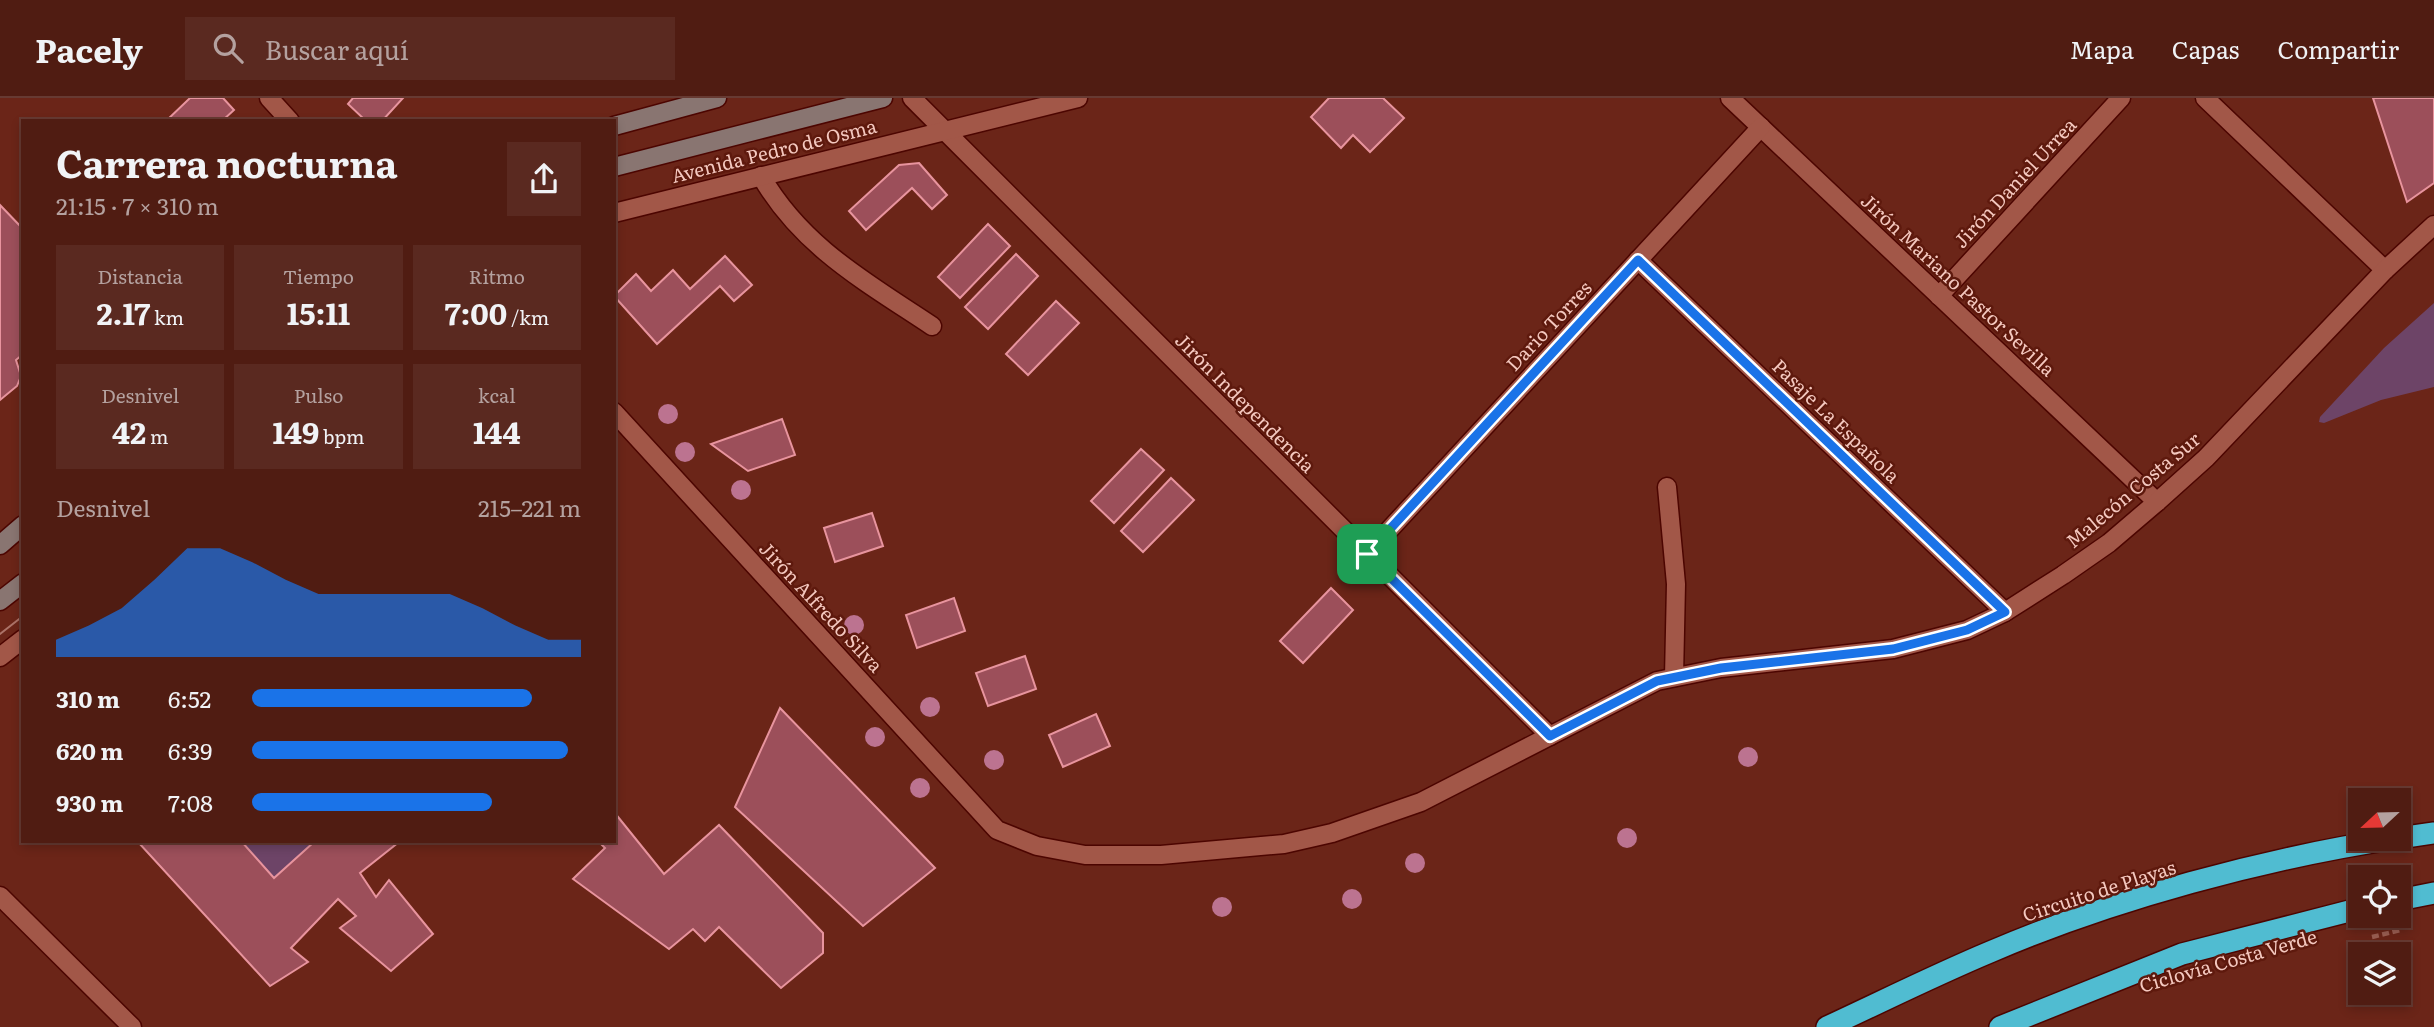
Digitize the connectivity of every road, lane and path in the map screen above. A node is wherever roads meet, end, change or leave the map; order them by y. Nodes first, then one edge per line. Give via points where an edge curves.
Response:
1 (269, 98) edge
2 (717, 98) edge
3 (883, 98) edge
4 (912, 98) edge
5 (1078, 98) edge
6 (1730, 98) edge
7 (2121, 98) edge
8 (2205, 98) edge
9 (288, 119) edge
10 (616, 125) edge
11 (1761, 127) junction
12 (944, 131) junction
13 (616, 166) edge
14 (761, 176) junction
15 (616, 212) edge
16 (2434, 225) edge
17 (1638, 260) junction
18 (2385, 270) junction
19 (1939, 296) junction
20 (932, 326) dead end
21 (616, 414) edge
22 (1667, 487) dead end
23 (2157, 502) junction
24 (21, 527) edge
25 (0, 545) edge
26 (1367, 554) junction
27 (21, 585) edge
28 (0, 601) edge
29 (2005, 612) junction
30 (21, 641) edge
31 (0, 657) edge
32 (1674, 677) junction
33 (1550, 736) junction
34 (997, 830) joint
35 (2434, 833) edge
36 (2412, 836) edge
37 (2348, 846) edge
38 (2434, 893) edge
39 (0, 896) edge
40 (2411, 898) edge
41 (2348, 911) edge
42 (2408, 929) dead end
43 (2368, 938) dead end
44 (132, 1027) edge
45 (1826, 1027) edge
46 (2000, 1027) edge

1 - 9 street
2 - 10 main road
3 - 13 main road, Avenida Pedro de Osma
4 - 12 street, Jirón Independencia
5 - 12 street, Avenida Pedro de Osma
6 - 11 street, Jirón Mariano Pastor Sevilla
7 - 19 street, Jirón Daniel Urrea
8 - 18 street
11 - 17 street, Dario Torres
11 - 19 street, Jirón Mariano Pastor Sevilla
12 - 14 street, Avenida Pedro de Osma
12 - 26 street, Jirón Independencia
14 - 15 street, Avenida Pedro de Osma
14 - 20 street via 779,206 811,242
16 - 18 street, Malecón Costa Sur
17 - 26 street, Dario Torres
17 - 29 street, Pasaje La Española
18 - 23 street, Malecón Costa Sur via 2206,458
19 - 23 street, Jirón Mariano Pastor Sevilla
21 - 34 street, Jirón Alfredo Silva
22 - 32 street via 1676,584
23 - 29 street, Malecón Costa Sur via 2109,543
24 - 25 main road
26 - 33 street, Jirón Independencia
27 - 28 main road
29 - 32 street, Malecón Costa Sur via 1967,630 1893,649
30 - 31 street
32 - 33 street, Malecón Costa Sur via 1639,689
33 - 34 street, Malecón Costa Sur via 1420,802 1332,833 1284,844 1161,855 1085,855 1037,846
35 - 36 highway, Circuito de Playas
37 - 45 highway, Circuito de Playas via 2138,899 1992,951
38 - 40 highway
39 - 44 street
41 - 46 highway via 2182,954
42 - 43 path

